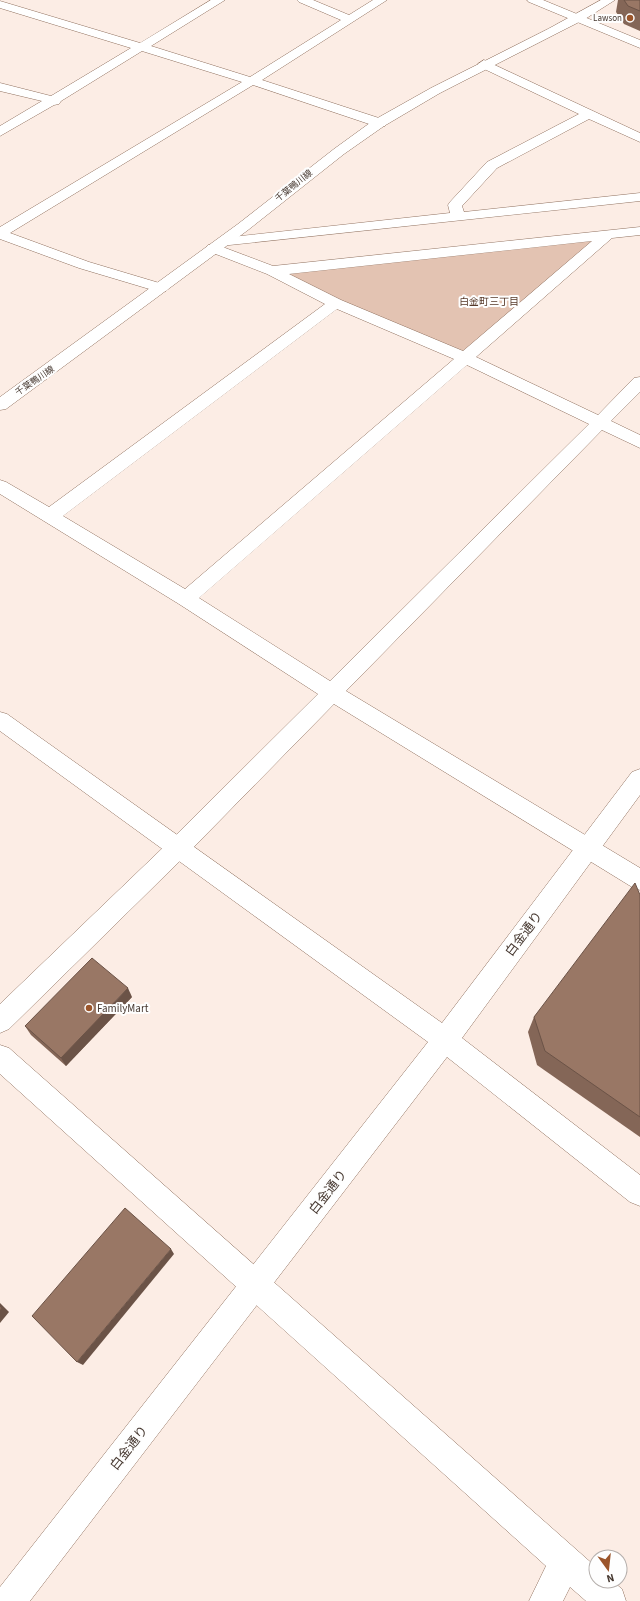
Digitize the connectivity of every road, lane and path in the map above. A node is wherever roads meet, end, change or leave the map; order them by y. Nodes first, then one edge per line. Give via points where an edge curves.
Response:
1 (219, 0) edge
2 (303, 0) edge
3 (381, 0) edge
4 (532, 0) edge
5 (609, 0) edge
6 (0, 4) edge
7 (36, 4) dead end
8 (22, 11) junction
9 (578, 18) junction
10 (350, 20) junction
11 (640, 44) edge
12 (140, 48) junction
13 (484, 64) junction
14 (252, 81) junction
15 (0, 87) edge
16 (55, 101) junction
17 (590, 114) junction
18 (380, 123) junction
19 (0, 132) edge
20 (640, 138) edge
21 (640, 196) edge
22 (458, 216) junction
23 (640, 231) edge
24 (0, 234) edge
25 (607, 234) junction
26 (218, 245) junction
27 (272, 272) junction
28 (161, 288) junction
29 (336, 303) junction
30 (466, 358) junction
31 (640, 382) edge
32 (0, 405) edge
33 (598, 422) junction
34 (640, 442) edge
35 (0, 486) edge
36 (50, 516) junction
37 (186, 599) junction
38 (331, 692) junction
39 (0, 720) edge
40 (640, 778) edge
41 (179, 847) junction
42 (588, 847) junction
43 (640, 880) edge
44 (0, 1021) edge
45 (444, 1040) junction
46 (0, 1057) edge
47 (640, 1192) edge
48 (256, 1285) junction
49 (566, 1562) junction
50 (10, 1601) edge
51 (545, 1601) edge
52 (610, 1601) edge

1 - 12 street
2 - 10 street
3 - 10 street
4 - 9 street
5 - 9 street, 千葉鴨川線
6 - 8 street
7 - 8 street
8 - 12 street
9 - 11 street
9 - 13 street, 千葉鴨川線
10 - 14 street
12 - 14 street
12 - 16 street
13 - 17 street
13 - 18 street, 千葉鴨川線
14 - 18 street
14 - 24 street
15 - 16 street
16 - 19 street
17 - 20 street
17 - 22 street via 492,165 455,205
18 - 26 street, 千葉鴨川線 via 323,162
21 - 22 street
22 - 26 street
23 - 25 street
24 - 28 street via 84,265
25 - 27 street
25 - 30 street
26 - 27 street
26 - 28 street, 千葉鴨川線
27 - 29 street
28 - 32 street, 千葉鴨川線 via 63,362
29 - 30 street
29 - 36 street
30 - 33 street
30 - 37 street
31 - 33 street
33 - 34 street
33 - 38 street
35 - 36 street
36 - 37 street
37 - 38 street
38 - 41 street
38 - 42 street
39 - 41 street
40 - 42 street, 白金通り
41 - 44 street
41 - 45 street
42 - 43 street
42 - 45 street, 白金通り
45 - 47 street
45 - 48 street, 白金通り
46 - 48 street
48 - 49 street
48 - 50 street, 白金通り
49 - 51 street
49 - 52 street

